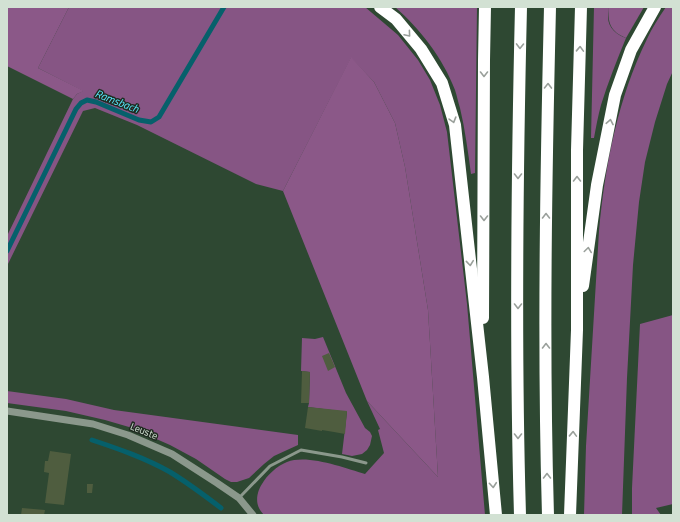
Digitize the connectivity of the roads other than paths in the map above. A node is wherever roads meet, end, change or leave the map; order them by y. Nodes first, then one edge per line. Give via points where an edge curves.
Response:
1 (380, 7) edge
2 (485, 7) edge
3 (521, 7) edge
4 (550, 7) edge
5 (581, 7) edge
6 (655, 7) edge
7 (577, 330) junction
8 (483, 377) junction
9 (7, 411) edge
10 (366, 463) dead end
11 (239, 498) junction
12 (253, 515) edge
13 (496, 515) edge
14 (520, 515) edge
15 (548, 515) edge
16 (570, 515) edge

1 -> 8 highway via 396,19 421,49 442,83 455,125
2 -> 8 highway
3 -> 14 highway via 518,148
15 -> 4 highway via 546,327
7 -> 5 highway via 577,150
7 -> 6 highway via 597,185 615,95 631,50
16 -> 7 highway
8 -> 13 highway
9 - 11 street, Leuste via 93,424 128,435 172,454
10 - 11 lane via 301,450 270,466
11 - 12 street, Leuste

